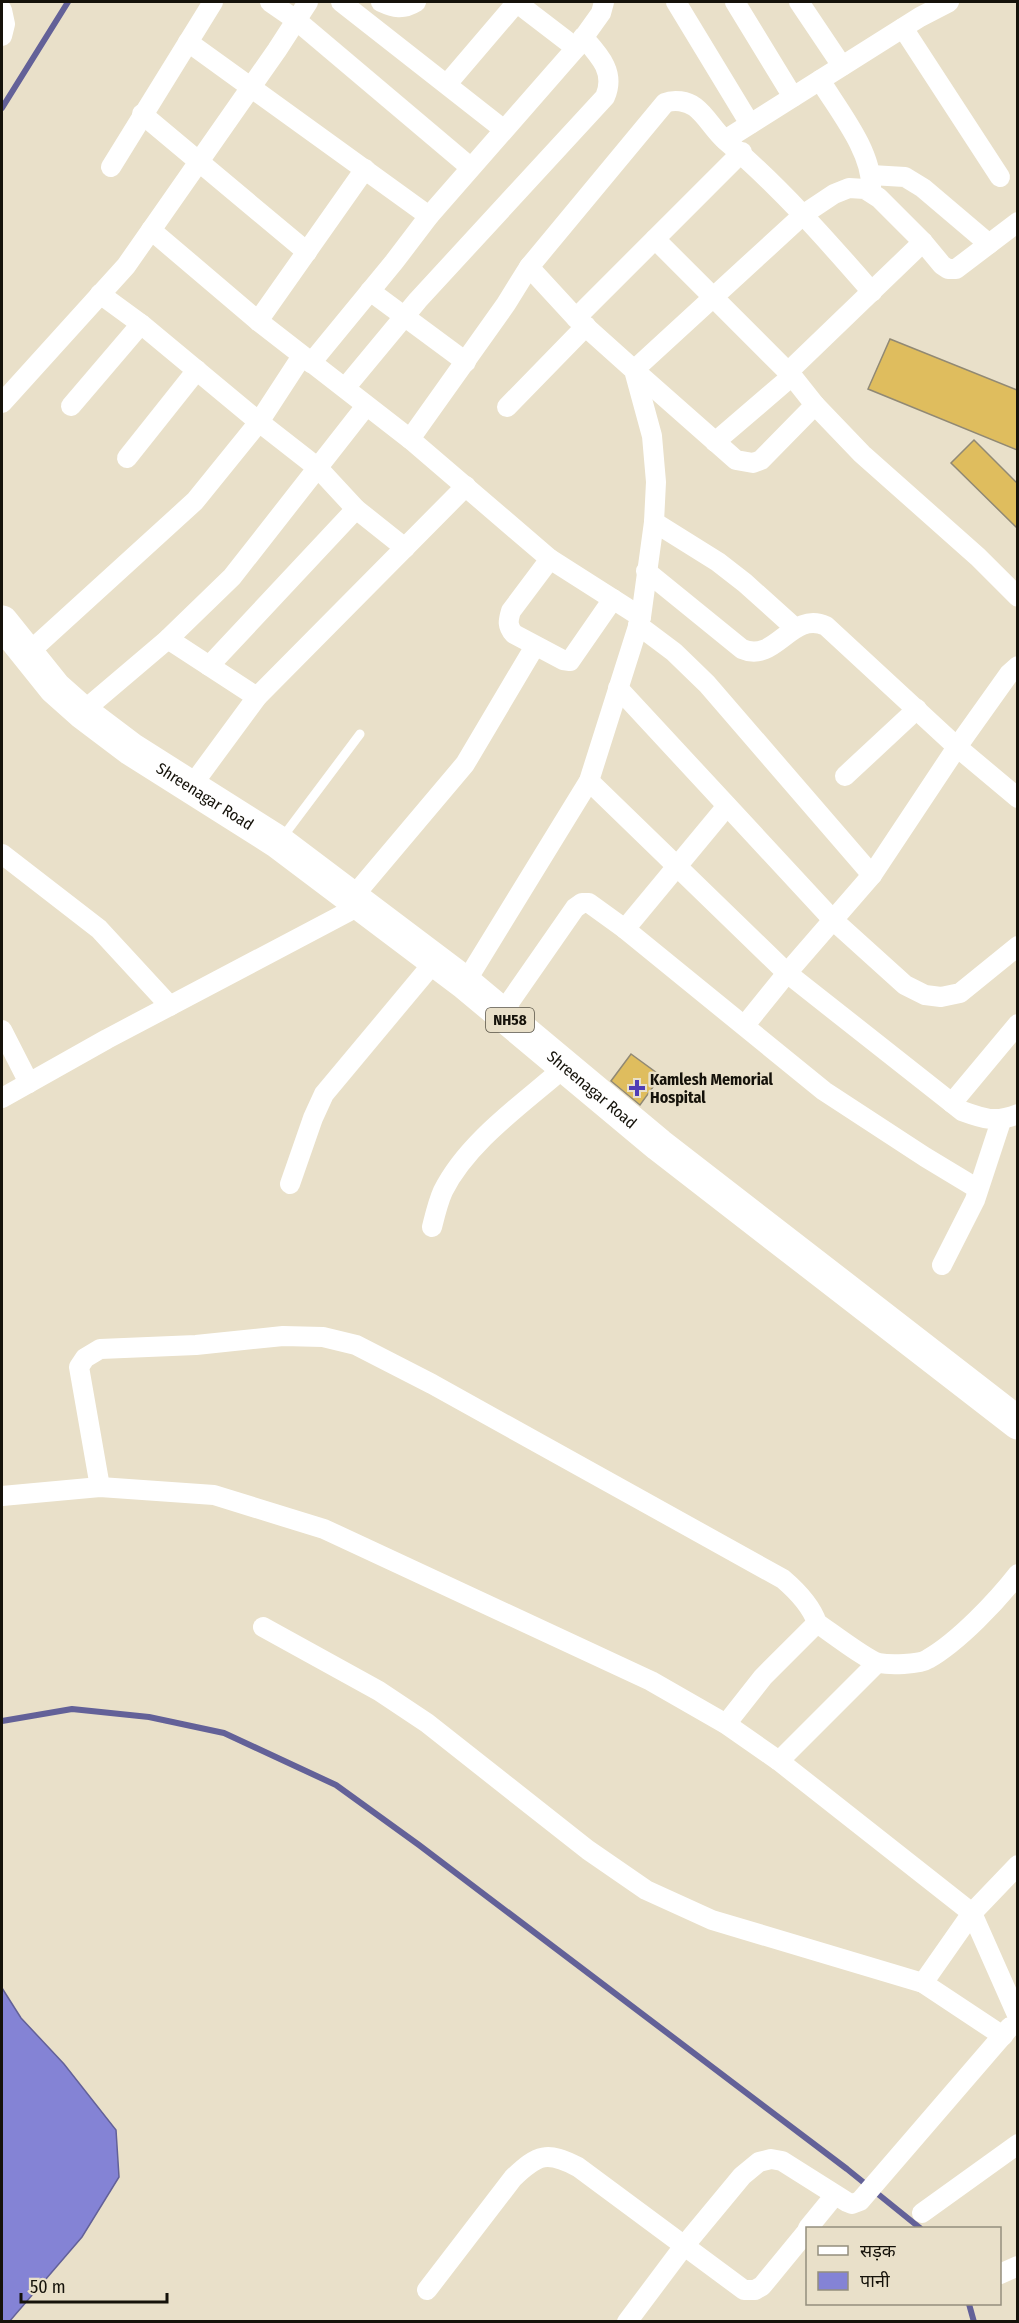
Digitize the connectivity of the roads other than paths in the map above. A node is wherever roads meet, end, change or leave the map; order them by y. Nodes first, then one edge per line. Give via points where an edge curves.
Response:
1 (213, 2) edge
2 (270, 2) edge
3 (308, 2) edge
4 (341, 2) edge
5 (381, 2) edge
6 (416, 2) edge
7 (517, 2) edge
8 (604, 2) edge
9 (676, 2) edge
10 (735, 2) edge
11 (799, 2) edge
12 (949, 2) edge
13 (2, 10) edge
14 (296, 20) junction
15 (903, 28) junction
16 (2, 36) edge
17 (188, 42) junction
18 (579, 43) junction
19 (842, 66) junction
20 (820, 80) junction
21 (447, 84) junction
22 (250, 88) junction
23 (793, 97) junction
24 (142, 114) junction
25 (750, 124) junction
26 (503, 129) junction
27 (725, 140) junction
28 (742, 152) junction
29 (199, 161) junction
30 (111, 167) dead end
31 (470, 167) junction
32 (365, 169) junction
33 (1000, 177) dead end
34 (871, 184) junction
35 (804, 214) junction
36 (429, 216) junction
37 (1017, 222) edge
38 (151, 230) junction
39 (655, 239) junction
40 (923, 242) junction
41 (989, 244) junction
42 (307, 252) junction
43 (529, 267) junction
44 (370, 291) junction
45 (872, 292) junction
46 (100, 294) junction
47 (713, 297) junction
48 (404, 318) junction
49 (258, 321) junction
50 (581, 322) junction
51 (141, 324) junction
52 (306, 359) junction
53 (466, 362) junction
54 (197, 370) junction
55 (634, 370) junction
56 (790, 374) junction
57 (345, 388) junction
58 (2, 403) edge
59 (815, 405) junction
60 (71, 406) dead end
61 (366, 406) junction
62 (507, 407) dead end
63 (259, 422) junction
64 (410, 439) junction
65 (715, 442) junction
66 (127, 458) dead end
67 (318, 468) junction
68 (466, 486) junction
69 (356, 509) junction
70 (654, 522) junction
71 (405, 548) junction
72 (550, 559) junction
73 (646, 572) junction
74 (1017, 597) edge
75 (613, 599) junction
76 (640, 621) junction
77 (2, 622) edge
78 (795, 628) junction
79 (168, 639) junction
80 (535, 646) junction
81 (27, 654) junction
82 (209, 666) junction
83 (1017, 666) edge
84 (618, 688) junction
85 (257, 697) junction
86 (917, 709) junction
87 (82, 712) junction
88 (360, 734) dead end
89 (957, 747) junction
90 (845, 776) dead end
91 (589, 781) junction
92 (190, 788) junction
93 (1017, 798) edge
94 (728, 806) junction
95 (278, 842) junction
96 (2, 854) edge
97 (677, 865) junction
98 (872, 875) junction
99 (357, 902) junction
100 (833, 920) junction
101 (625, 929) junction
102 (1017, 946) edge
103 (435, 961) junction
104 (787, 972) junction
105 (465, 983) junction
106 (170, 1006) junction
107 (502, 1013) junction
108 (1017, 1024) edge
109 (745, 1025) junction
110 (2, 1030) edge
111 (566, 1066) junction
112 (29, 1083) junction
113 (2, 1098) edge
114 (952, 1103) junction
115 (1009, 1118) edge
116 (290, 1184) dead end
117 (978, 1189) junction
118 (432, 1227) dead end
119 (942, 1265) dead end
120 (1017, 1423) edge
121 (100, 1487) junction
122 (2, 1496) edge
123 (1017, 1574) edge
124 (817, 1623) junction
125 (263, 1627) dead end
126 (877, 1663) junction
127 (726, 1724) junction
128 (779, 1761) junction
129 (1017, 1865) edge
130 (972, 1913) junction
131 (923, 1983) junction
132 (1017, 2018) edge
133 (1003, 2036) junction
134 (1017, 2144) edge
135 (835, 2195) junction
136 (922, 2213) dead end
137 (810, 2227) edge
138 (806, 2231) edge
139 (684, 2246) junction
140 (1017, 2266) edge
141 (1001, 2273) edge
142 (427, 2290) dead end
143 (627, 2322) edge

1 - 17 street
2 - 14 street
3 - 14 street
4 - 21 street
5 - 6 street via 406,8
7 - 18 street
7 - 21 street
8 - 18 street via 601,13
9 - 25 street
10 - 23 street
11 - 19 street
12 - 15 street
13 - 16 street via 6,24
14 - 22 street
14 - 31 street
15 - 19 street
15 - 33 street
17 - 22 street
17 - 24 street
18 - 26 street
18 - 48 street via 602,59 609,76 605,97
19 - 20 street
20 - 23 street
20 - 34 street via 866,158
21 - 26 street
22 - 29 street
22 - 32 street
23 - 25 street
24 - 29 street
24 - 30 street
25 - 27 street
26 - 31 street
27 - 28 street
27 - 43 street via 694,106 665,103
28 - 35 street
28 - 39 street
29 - 38 street
29 - 42 street
31 - 36 street
32 - 36 street
32 - 42 street
34 - 35 street via 865,189 849,188 834,194
34 - 40 street
34 - 41 street via 904,177 923,188
35 - 45 street
35 - 47 street
36 - 44 street
37 - 41 street
38 - 46 street
38 - 49 street
39 - 47 street
39 - 50 street
40 - 41 street via 948,269 957,269
40 - 45 street
42 - 49 street
43 - 50 street
43 - 53 street
44 - 48 street
44 - 52 street
45 - 56 street
46 - 51 street
46 - 58 street
47 - 55 street
47 - 56 street
48 - 53 street
48 - 57 street
49 - 52 street
50 - 55 street
50 - 62 street
51 - 54 street
51 - 60 street
52 - 57 street
52 - 63 street
53 - 64 street
54 - 63 street
54 - 66 street
55 - 65 street
55 - 70 street via 651,436 656,482
56 - 59 street
56 - 65 street
57 - 61 street
59 - 65 street via 761,460 753,463 736,460
59 - 74 street via 862,454 978,556
61 - 64 street
61 - 67 street
63 - 67 street
63 - 81 street via 195,501
64 - 68 street
67 - 69 street
67 - 79 street via 232,577
68 - 71 street
68 - 72 street
69 - 71 street
69 - 82 street
70 - 73 street
70 - 78 street via 718,562
71 - 85 street
72 - 75 street
72 - 80 street via 511,611 508,621 514,634
73 - 76 street
73 - 78 street via 752,653 761,652
75 - 76 street
75 - 80 street via 570,661
76 - 84 street
76 - 98 street via 707,684
77 - 81 highway, Shreenagar Road / NH58
78 - 86 street via 815,621 826,626
79 - 82 street
79 - 87 street
80 - 99 street via 465,764
81 - 87 highway, Shreenagar Road / NH58 via 55,688
82 - 85 street
83 - 89 street
84 - 91 street
84 - 94 street
85 - 92 street
86 - 89 street
86 - 90 street
87 - 92 highway, Shreenagar Road / NH58
88 - 95 lane
89 - 93 street
89 - 98 street
91 - 97 street
91 - 105 street
92 - 95 highway, Shreenagar Road / NH58
94 - 97 street
94 - 100 street
95 - 99 highway, Shreenagar Road / NH58
96 - 106 street via 99,929
97 - 101 street
97 - 104 street
98 - 100 street
99 - 103 highway, Shreenagar Road / NH58
99 - 106 street
100 - 102 street via 905,985 925,995 960,993
100 - 104 street
101 - 107 street via 589,903 582,903
101 - 109 street
103 - 105 highway, Shreenagar Road / NH58
103 - 116 street via 324,1094
104 - 109 street
104 - 114 street
105 - 107 highway, Shreenagar Road / NH58
106 - 112 street
107 - 111 highway, Shreenagar Road / NH58
108 - 114 street
109 - 117 street via 824,1091
110 - 112 street
111 - 118 street via 481,1138 442,1193
111 - 120 highway, Shreenagar Road / NH58 via 659,1145
112 - 113 street
114 - 115 street via 983,1118
115 - 117 street
117 - 119 street via 965,1224
121 - 122 street
121 - 124 street via 79,1367 85,1358 100,1349 284,1336 323,1337 356,1345 432,1384 783,1579 814,1613
121 - 127 street via 214,1495 324,1529 651,1681
123 - 126 street via 967,1629 927,1661
124 - 126 street
124 - 127 street via 763,1677
125 - 131 street via 379,1691 427,1723 588,1850 646,1890 712,1920
126 - 128 street
127 - 128 street
128 - 130 street
129 - 130 street
130 - 131 street
130 - 132 street
131 - 133 street
132 - 133 street
133 - 135 street via 860,2202 852,2204
134 - 136 street
135 - 137 street
135 - 139 street via 782,2160 759,2162 742,2176
138 - 139 street via 755,2290 744,2290
139 - 142 street via 578,2167 559,2157 544,2156 513,2178
139 - 143 street
140 - 141 street

